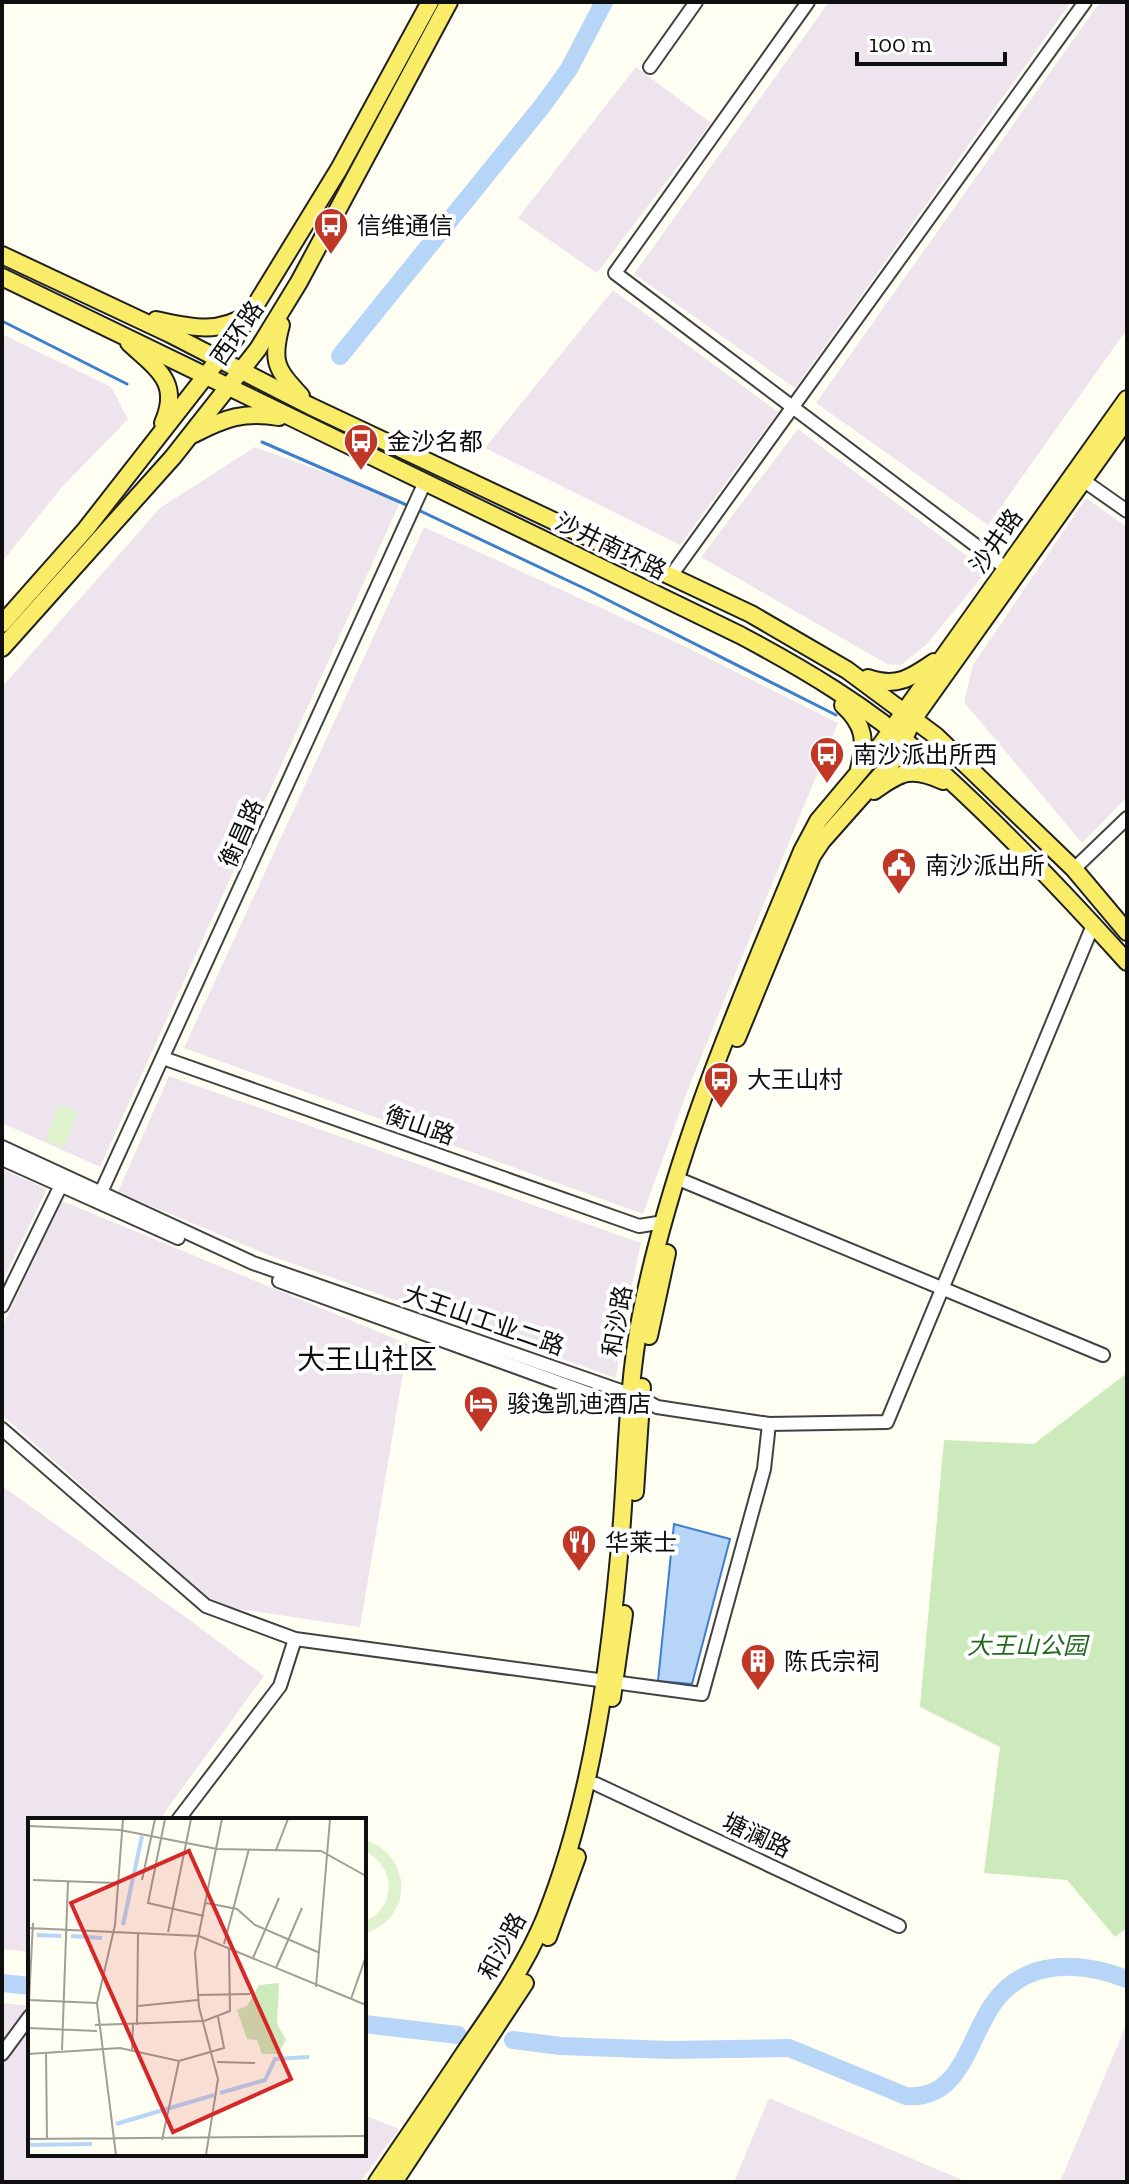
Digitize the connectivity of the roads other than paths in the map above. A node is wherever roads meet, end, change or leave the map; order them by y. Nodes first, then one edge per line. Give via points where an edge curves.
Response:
1 (430, 2) edge
2 (449, 2) edge
3 (696, 2) edge
4 (808, 2) edge
5 (1085, 2) edge
6 (650, 67) dead end
7 (2, 255) edge
8 (2, 277) edge
9 (286, 305) junction
10 (252, 310) junction
11 (127, 314) junction
12 (116, 331) junction
13 (219, 359) junction
14 (241, 370) junction
15 (206, 376) junction
16 (228, 387) junction
17 (1127, 399) edge
18 (310, 406) junction
19 (792, 407) junction
20 (1127, 419) edge
21 (301, 424) junction
22 (189, 436) junction
23 (154, 442) junction
24 (1079, 477) junction
25 (425, 482) junction
26 (1127, 511) edge
27 (1011, 572) junction
28 (670, 577) junction
29 (2, 624) edge
30 (2, 648) edge
31 (945, 655) junction
32 (847, 670) junction
33 (805, 672) junction
34 (910, 715) junction
35 (897, 735) junction
36 (857, 774) junction
37 (957, 787) junction
38 (853, 806) junction
39 (1127, 818) edge
40 (1074, 869) junction
41 (1093, 925) junction
42 (1127, 932) edge
43 (1127, 962) edge
44 (163, 1058) junction
45 (2, 1147) edge
46 (2, 1159) edge
47 (681, 1180) junction
48 (63, 1181) junction
49 (100, 1197) junction
50 (664, 1222) junction
51 (942, 1289) junction
52 (2, 1306) edge
53 (1103, 1355) dead end
54 (635, 1403) junction
55 (769, 1424) junction
56 (2, 1429) edge
57 (295, 1639) junction
58 (609, 1682) junction
59 (596, 1784) junction
60 (180, 1818) edge
61 (899, 1926) dead end
62 (28, 2019) edge
63 (2, 2054) edge
64 (377, 2182) edge
65 (394, 2182) edge

1 - 10 main road, 西环路 via 339,169
2 - 9 main road, 西环路
3 - 6 street
4 - 19 street via 615,273
5 - 19 street
7 - 11 main road, 沙井南环路
8 - 12 main road, 沙井南环路
9 - 14 main road, 西环路
9 - 18 main road via 275,358 282,375
10 - 11 main road via 231,324 204,329
10 - 13 main road, 西环路
11 - 13 main road, 沙井南环路
12 - 15 main road, 沙井南环路
12 - 23 main road via 169,387 170,404
13 - 14 main road, 沙井南环路
13 - 15 main road, 西环路
14 - 16 main road, 西环路
14 - 18 main road, 沙井南环路
15 - 16 main road, 沙井南环路
15 - 23 main road, 西环路
16 - 21 main road, 沙井南环路
16 - 22 main road, 西环路
17 - 24 main road, 沙井路
18 - 28 main road, 沙井南环路
19 - 27 street
19 - 28 street
20 - 24 main road, 沙井路
21 - 22 main road via 246,415 226,418
21 - 25 main road, 沙井南环路
22 - 30 main road, 西环路
23 - 29 main road, 西环路
24 - 26 street
24 - 27 main road, 沙井路
25 - 33 main road, 沙井南环路 via 740,635
25 - 44 street, 衡昌路
27 - 31 main road, 沙井路
27 - 34 main road, 沙井路
28 - 32 main road, 沙井南环路 via 751,614
31 - 32 main road via 898,683
31 - 34 main road, 沙井路
32 - 34 main road, 沙井南环路
33 - 35 main road, 沙井南环路
33 - 36 main road via 862,728 864,748
34 - 35 main road, 和沙路
34 - 40 main road, 沙井南环路
35 - 36 main road, 和沙路
35 - 37 main road, 沙井南环路
35 - 38 main road, 和沙路 via 893,761
36 - 47 main road, 和沙路 via 818,821 802,851 710,1074
37 - 38 main road via 924,773 904,773
37 - 41 main road, 沙井南环路
38 - 47 main road, 和沙路 via 812,856
39 - 40 street
40 - 42 main road, 沙井南环路
41 - 43 main road, 沙井南环路
41 - 51 street
44 - 49 street, 衡昌路
44 - 50 street, 衡山路 via 639,1226
45 - 48 street, 大王山工业二路
46 - 48 street, 大王山工业二路
47 - 50 main road, 和沙路
47 - 51 street
47 - 54 main road, 和沙路
48 - 49 street, 大王山工业二路
48 - 52 street
49 - 54 street, 大王山工业二路 via 253,1263
50 - 54 main road, 和沙路 via 641,1318
51 - 53 street
51 - 55 street via 887,1422
54 - 55 street
54 - 58 main road, 和沙路
55 - 58 street via 764,1469 702,1694
56 - 57 street via 206,1606
57 - 58 street
57 - 60 street via 280,1686
58 - 59 main road, 和沙路
58 - 64 main road, 和沙路 via 580,1805 534,1941 506,1993
59 - 61 street, 塘澜路
59 - 65 main road, 和沙路 via 580,1848 544,1946
62 - 63 street

